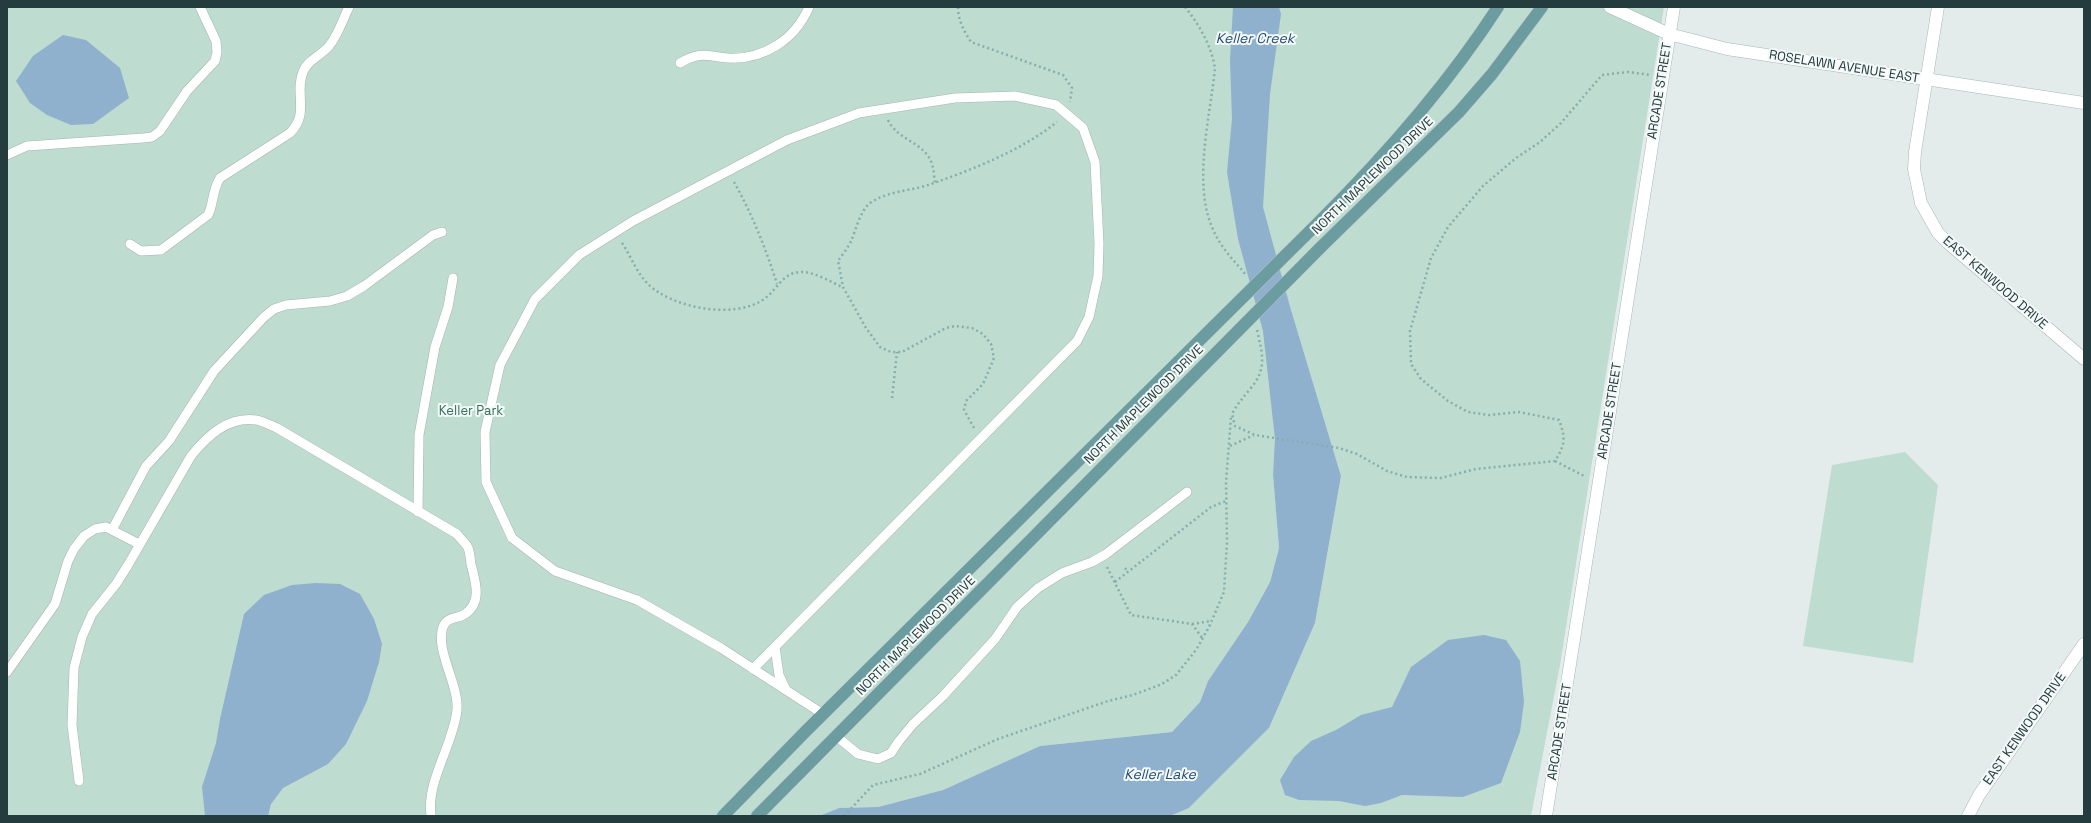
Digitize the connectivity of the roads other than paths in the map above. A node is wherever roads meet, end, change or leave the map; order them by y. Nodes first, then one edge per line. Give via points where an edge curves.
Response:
1 (200, 7) edge
2 (349, 7) edge
3 (809, 7) edge
4 (1498, 7) edge
5 (1542, 7) edge
6 (1610, 7) edge
7 (1674, 7) edge
8 (1938, 7) edge
9 (1669, 34) junction
10 (680, 63) dead end
11 (1926, 80) junction
12 (2084, 103) edge
13 (7, 154) edge
14 (442, 232) dead end
15 (130, 244) dead end
16 (453, 278) dead end
17 (2084, 359) edge
18 (1187, 492) dead end
19 (418, 512) junction
20 (112, 530) junction
21 (139, 544) junction
22 (2084, 644) edge
23 (775, 646) junction
24 (753, 669) junction
25 (7, 672) edge
26 (786, 690) junction
27 (823, 714) junction
28 (836, 736) junction
29 (79, 781) dead end
30 (431, 816) edge
31 (723, 816) edge
32 (757, 816) edge
33 (1546, 816) edge
34 (1968, 816) edge

1 - 13 lane via 216,41 217,52 214,61 187,91 160,131 152,137 27,146
2 - 15 lane via 330,45 306,64 302,73 300,117 297,126 220,178 214,186 212,208 208,215 161,250 141,251
3 - 10 lane via 804,19 786,39 766,53 745,58 693,55
4 - 27 main road, NORTH MAPLEWOOD DRIVE, bridge via 1452,72 1362,177
5 - 28 main road, NORTH MAPLEWOOD DRIVE, bridge via 1492,74 1459,112 1320,248
6 - 9 street, ROSELAWN AVENUE EAST
7 - 9 street, ARCADE STREET
8 - 11 street, EAST KENWOOD DRIVE
9 - 11 street, ROSELAWN AVENUE EAST via 1727,49
9 - 33 street, ARCADE STREET
11 - 12 street, ROSELAWN AVENUE EAST
11 - 17 street, EAST KENWOOD DRIVE via 1914,169 1919,197 1928,218 1948,244
14 - 20 lane via 429,238 347,296 330,301 286,305 264,317 214,371 169,441 146,466
16 - 19 lane via 448,307 435,347 419,435
18 - 28 lane via 1102,557 1062,572 1038,588 1017,607 995,639 899,741 892,754 878,758 858,754
19 - 21 lane via 277,428 257,420 239,420 225,425 204,440 191,456
19 - 30 lane via 456,534 468,547 477,592 474,606 465,615 451,617 443,625 441,639 456,695 457,710 450,740 432,789
20 - 21 lane
20 - 25 lane via 106,527 95,529 84,536 74,549 56,604
21 - 29 lane via 116,584 92,614 82,637 74,668 72,725
22 - 34 street, EAST KENWOOD DRIVE via 1979,795
23 - 24 lane
23 - 24 lane via 1077,341 1089,317 1098,276 1099,244 1094,162 1083,128 1056,105 1015,96 955,98 859,113 787,140 614,233 580,255 535,299 500,365 485,432 486,482 512,538 555,571 637,600
23 - 26 lane via 779,675
24 - 26 lane
26 - 27 lane
27 - 31 main road, NORTH MAPLEWOOD DRIVE
28 - 32 main road, NORTH MAPLEWOOD DRIVE

